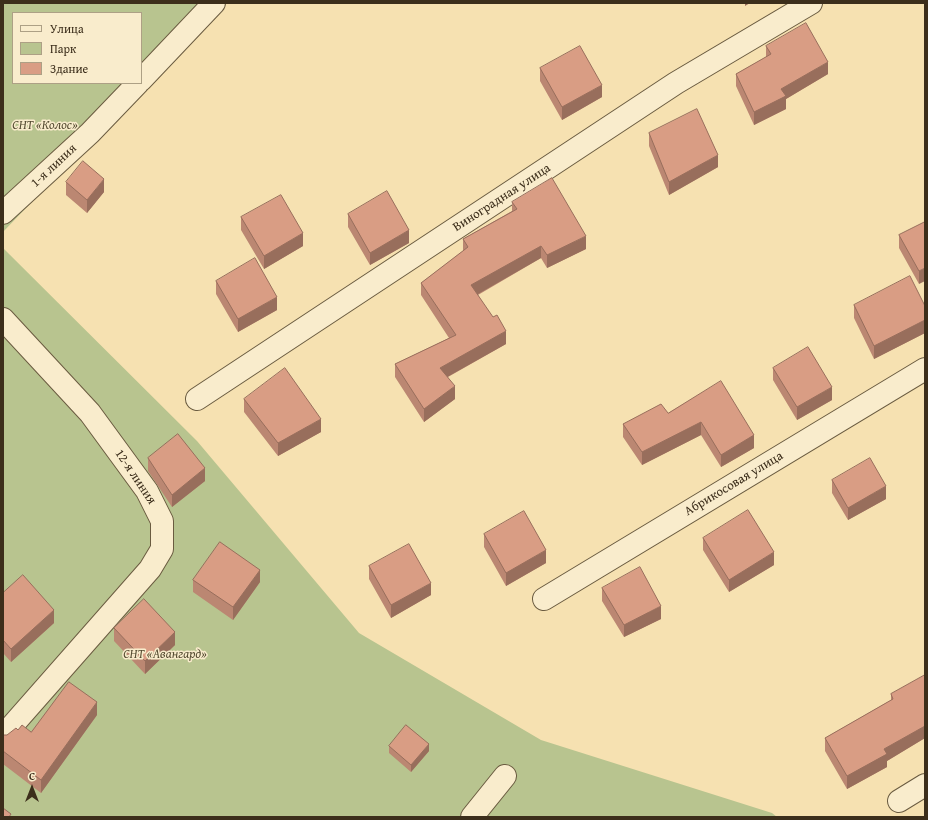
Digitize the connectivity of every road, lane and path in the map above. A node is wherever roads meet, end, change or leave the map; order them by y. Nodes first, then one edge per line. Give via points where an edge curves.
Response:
1 (214, 3) edge
2 (229, 3) edge
3 (811, 3) edge
4 (195, 23) junction
5 (142, 79) edge
6 (137, 84) edge
7 (3, 213) edge
8 (3, 320) edge
9 (925, 369) edge
10 (197, 399) dead end
11 (544, 599) dead end
12 (3, 736) edge
13 (505, 776) dead end
14 (925, 785) edge
15 (899, 801) dead end
16 (472, 817) edge

1 - 4 street
2 - 4 street
3 - 10 street, Виноградная улица via 676,83
4 - 5 street
6 - 7 street, 1-я линия via 90,133
8 - 12 street, 12-я линия via 90,413 147,491 162,521 162,549 150,569
9 - 11 street, Абрикосовая улица
13 - 16 street
14 - 15 street

